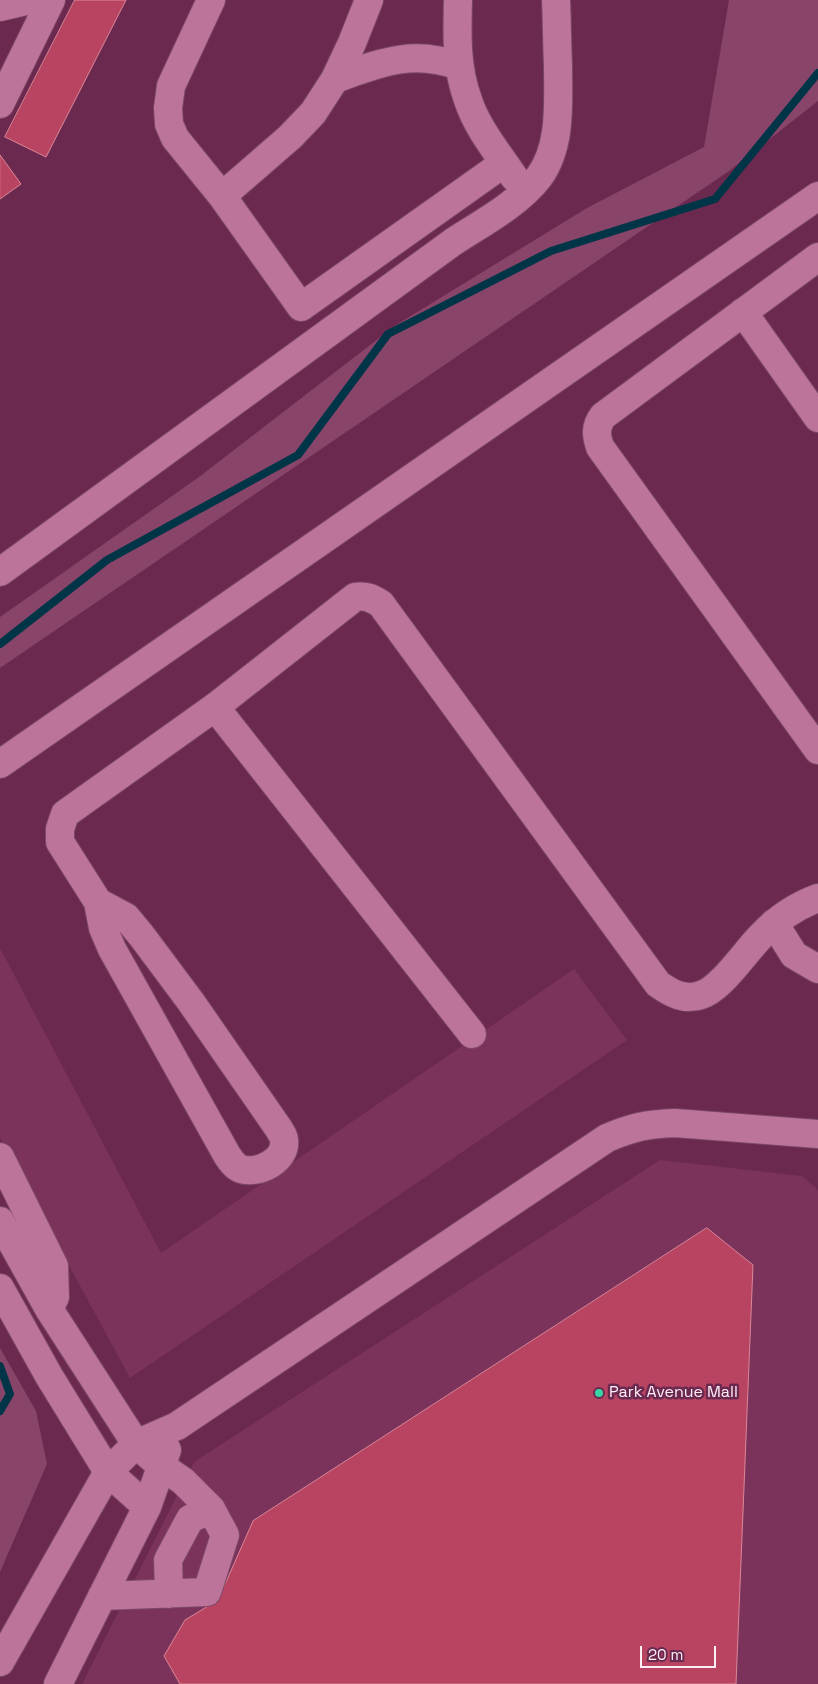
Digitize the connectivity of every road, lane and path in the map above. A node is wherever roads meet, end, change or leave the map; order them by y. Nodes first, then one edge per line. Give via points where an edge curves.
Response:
1 (30, 0) edge
2 (51, 0) edge
3 (211, 0) edge
4 (369, 0) edge
5 (458, 0) edge
6 (556, 0) edge
7 (0, 7) edge
8 (459, 66) junction
9 (335, 79) junction
10 (0, 104) edge
11 (504, 162) junction
12 (524, 192) junction
13 (222, 196) junction
14 (818, 196) edge
15 (818, 257) edge
16 (743, 312) junction
17 (818, 418) edge
18 (0, 572) edge
19 (215, 707) junction
20 (818, 750) edge
21 (0, 764) edge
22 (818, 898) edge
23 (98, 902) junction
24 (774, 923) junction
25 (818, 969) edge
26 (472, 1034) dead end
27 (818, 1134) edge
28 (0, 1157) edge
29 (0, 1221) edge
30 (0, 1288) edge
31 (49, 1309) junction
32 (177, 1426) junction
33 (136, 1444) junction
34 (161, 1466) junction
35 (108, 1472) junction
36 (147, 1507) junction
37 (210, 1509) junction
38 (169, 1594) junction
39 (102, 1596) junction
40 (0, 1662) edge
41 (58, 1684) edge

1 - 7 street
2 - 10 street
3 - 13 street via 171,86 168,108 169,124 175,138
4 - 9 street
5 - 8 street
6 - 12 street via 558,119 548,162
8 - 9 street via 430,59 406,59 383,62
8 - 11 street via 468,101
9 - 13 street via 313,114
11 - 12 street
11 - 13 street via 301,307
12 - 18 street
14 - 21 street
15 - 16 street
16 - 17 street
16 - 20 street via 603,416 597,438 600,447
19 - 23 street via 65,814 60,842
19 - 24 street via 355,597 372,598 381,604 658,984 680,996 695,997 708,992
19 - 26 street
22 - 24 street via 788,912
23 - 23 street via 103,928 112,949 227,1155 239,1168 249,1170 271,1163 283,1149 284,1138 279,1129 141,935 126,917
24 - 25 street via 794,955
27 - 32 street via 652,1124 607,1138
28 - 31 street via 54,1266 55,1297
29 - 31 street
30 - 35 street
31 - 33 street
32 - 33 street
32 - 34 street
33 - 34 street
33 - 35 street
34 - 36 street
34 - 37 street via 183,1481
35 - 36 street
35 - 40 street
36 - 39 street
37 - 38 street via 190,1519 168,1560
37 - 38 street via 225,1535 207,1592
38 - 39 street
39 - 41 street

